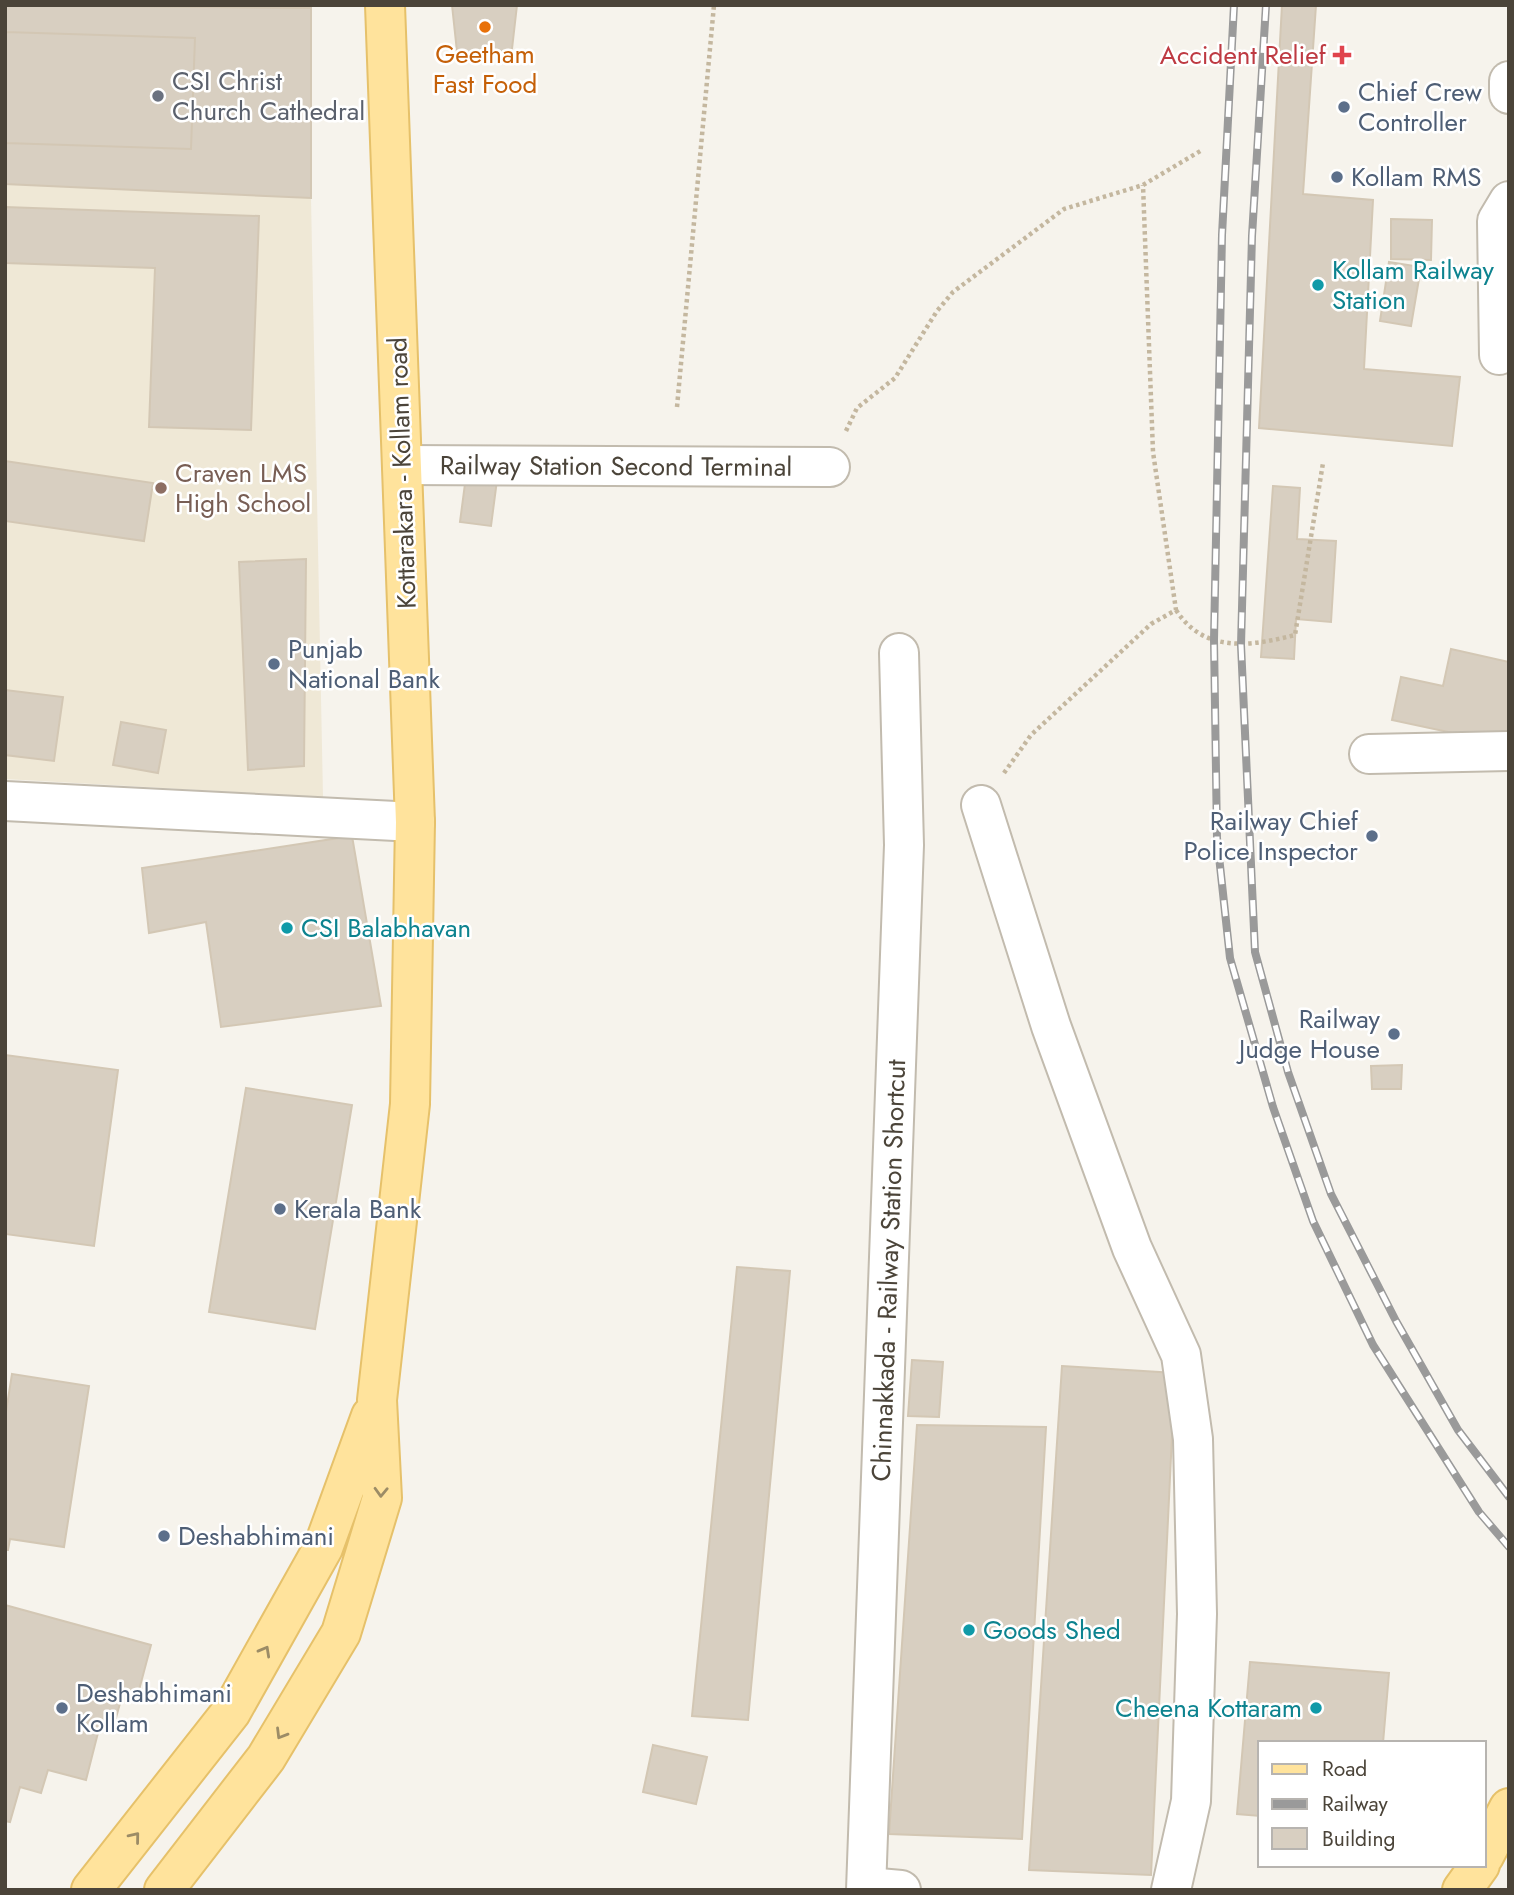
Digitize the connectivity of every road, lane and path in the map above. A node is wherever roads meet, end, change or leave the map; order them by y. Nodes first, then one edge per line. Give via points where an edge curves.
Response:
1 (385, 5) edge
2 (714, 5) edge
3 (1509, 80) edge
4 (1509, 94) edge
5 (1202, 150) dead end
6 (1143, 185) junction
7 (1509, 201) edge
8 (1499, 355) dead end
9 (677, 407) dead end
10 (1323, 463) dead end
11 (402, 465) junction
12 (830, 467) joint
13 (1176, 610) junction
14 (899, 653) dead end
15 (1509, 751) edge
16 (1369, 754) dead end
17 (5, 801) edge
18 (981, 805) joint
19 (415, 822) junction
20 (377, 1400) junction
21 (1509, 1808) edge
22 (1486, 1851) edge
23 (878, 1889) edge
24 (91, 1890) edge
25 (164, 1890) edge
26 (1171, 1890) edge

1 - 11 main road, Kottarakara - Kollam road
2 - 9 path
3 - 4 street
5 - 6 path
6 - 12 path via 1064,209 953,292 895,378 857,408
6 - 13 path via 1153,452
7 - 8 street via 1497,222
10 - 13 path via 1295,635 1254,645 1214,640 1196,633
11 - 12 street, Railway Station Second Terminal
11 - 19 main road, Kottarakara - Kollam road
13 - 18 path via 1150,624 1031,735
14 - 23 street, Chinnakkada - Railway Station Shortcut via 904,845
15 - 16 street
17 - 19 street
18 - 26 street via 1051,1027 1132,1248 1181,1355 1193,1439 1197,1614 1191,1801
19 - 20 main road, Kottarakara - Kollam road via 410,1104
24 -> 20 main road via 232,1712 323,1548
20 -> 25 main road via 382,1498 341,1633 266,1758
21 - 22 main road

